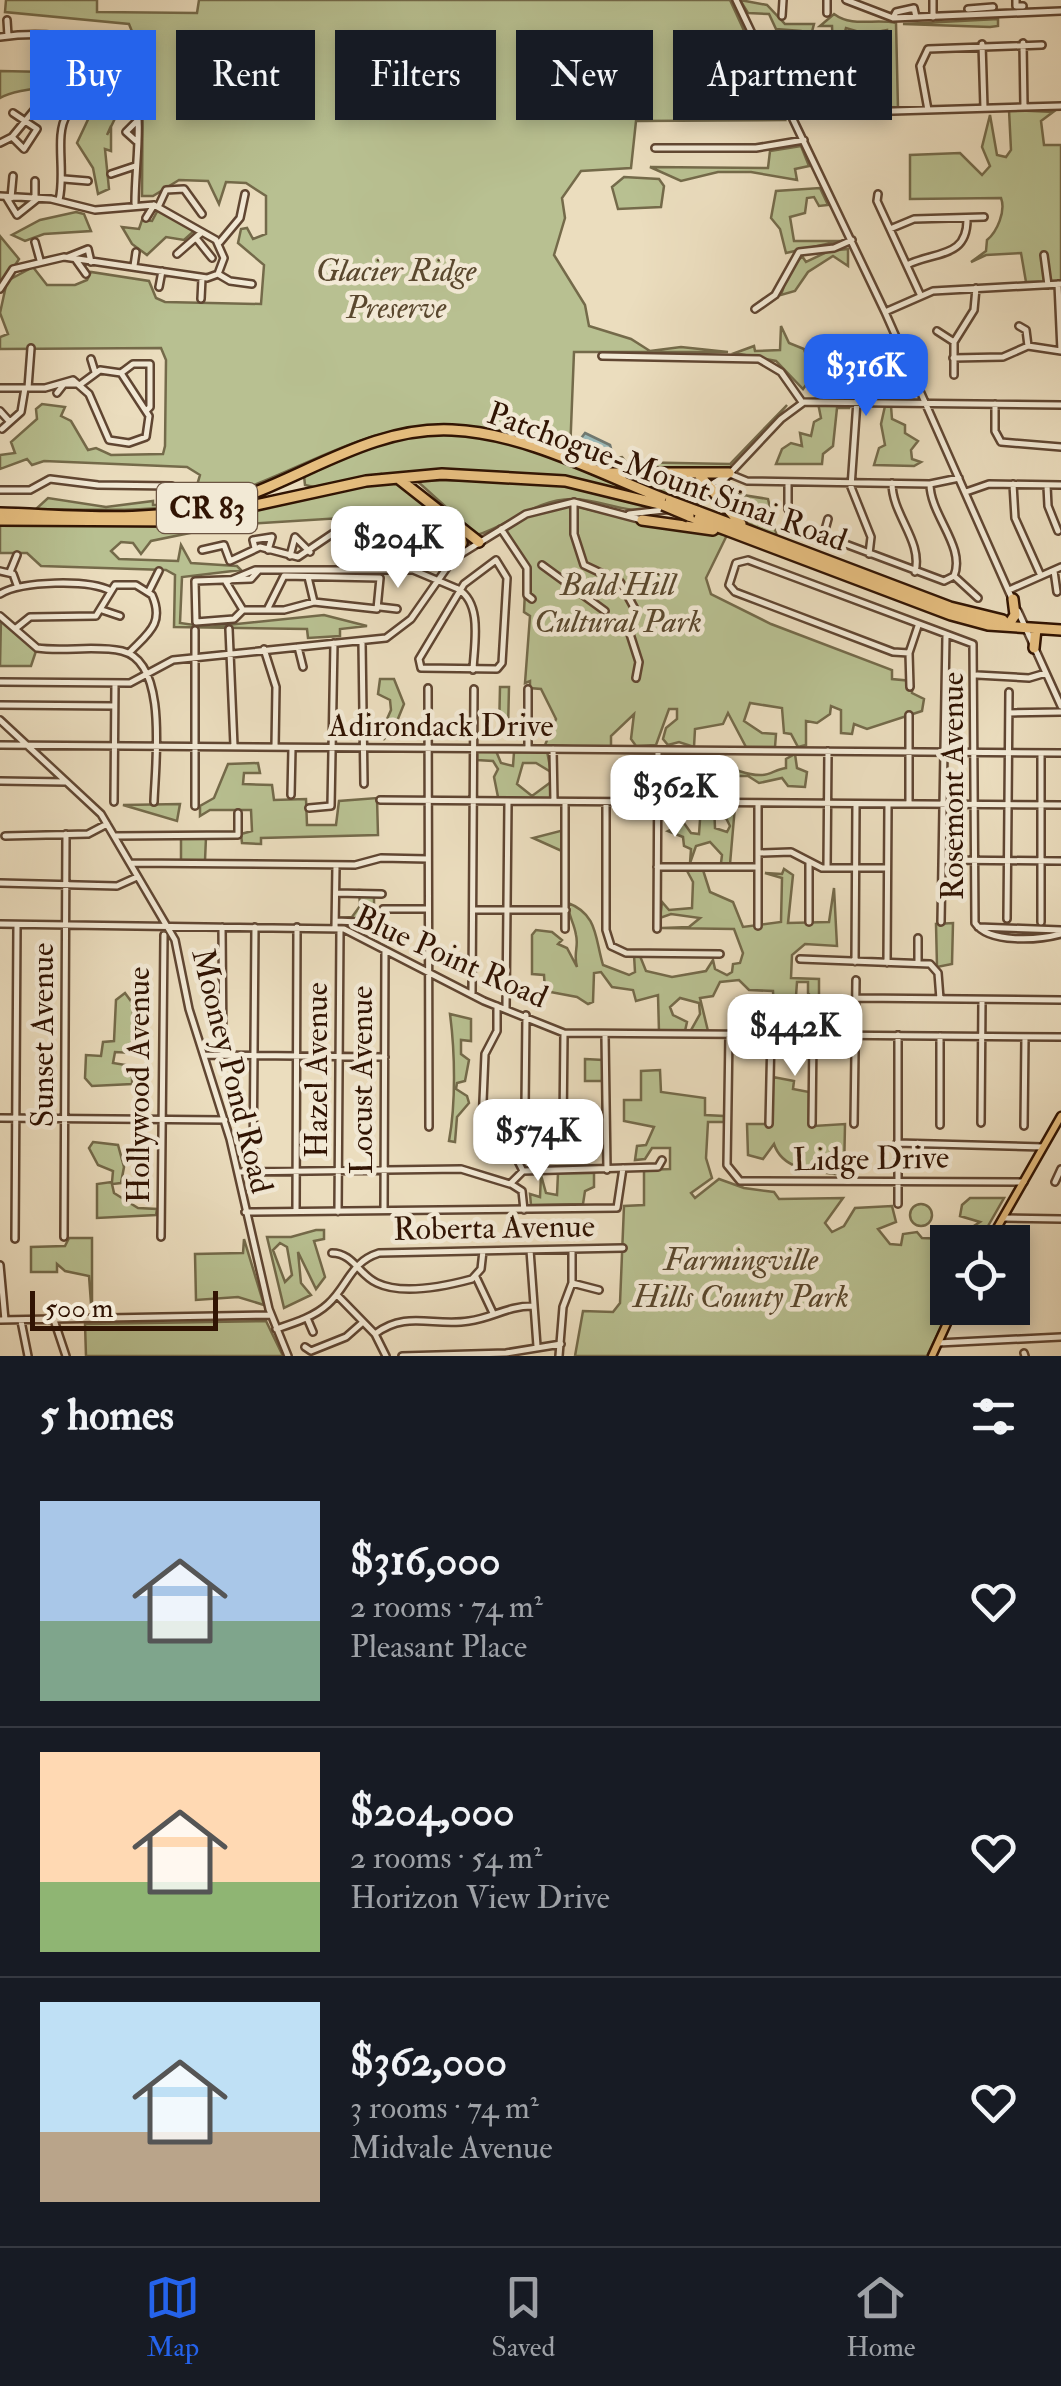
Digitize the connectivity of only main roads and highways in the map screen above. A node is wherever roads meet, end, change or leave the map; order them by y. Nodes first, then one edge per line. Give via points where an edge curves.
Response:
1 (428, 430) junction
2 (466, 431) junction
3 (402, 442) dead end
4 (502, 448) dead end
5 (333, 458) junction
6 (566, 461) junction
7 (394, 465) dead end
8 (502, 469) dead end
9 (729, 473) road end
10 (430, 474) junction
11 (467, 474) junction
12 (700, 476) junction
13 (382, 478) junction
14 (340, 486) junction
15 (664, 512) junction
16 (693, 513) junction
17 (0, 517) edge
18 (454, 520) junction
19 (642, 520) road end
20 (770, 539) junction
21 (479, 542) road end
22 (788, 554) junction
23 (453, 559) road end
24 (1011, 595) road end
25 (1011, 621) junction
26 (1028, 626) junction
27 (1061, 628) edge
28 (1034, 648) road end
29 (1060, 1118) edge
30 (999, 1225) edge
31 (946, 1325) edge
32 (932, 1356) edge

1 - 2 highway, Patchogue-Mount Sinai Road / CR 83
1 - 3 highway
1 - 5 highway, Patchogue-Mount Sinai Road / CR 83
2 - 4 highway
2 - 6 highway, Patchogue-Mount Sinai Road / CR 83
5 - 14 highway via 304,474 302,483 310,490
5 - 17 highway, Patchogue-Mount Sinai Road / CR 83 via 243,497 190,511
6 - 12 highway via 606,472
6 - 15 highway, Patchogue-Mount Sinai Road / CR 83
7 - 10 highway
8 - 11 highway
9 - 12 highway
10 - 11 highway, Patchogue-Mount Sinai Road / CR 83
10 - 13 highway, Patchogue-Mount Sinai Road / CR 83
11 - 15 highway, Patchogue-Mount Sinai Road / CR 83 via 564,481
12 - 20 highway via 738,522
13 - 14 highway, Patchogue-Mount Sinai Road / CR 83
13 - 18 highway via 406,482
14 - 17 highway, Patchogue-Mount Sinai Road / CR 83 via 174,522
15 - 16 highway, Patchogue-Mount Sinai Road / CR 83, bridge
15 - 19 highway
15 - 22 highway
16 - 20 highway, Patchogue-Mount Sinai Road / CR 83
16 - 22 highway, Patchogue-Mount Sinai Road / CR 83
18 - 21 highway
18 - 23 highway via 462,540
20 - 25 highway, Patchogue-Mount Sinai Road / CR 83 via 958,610
22 - 26 highway, Patchogue-Mount Sinai Road / CR 83 via 951,615
24 - 25 highway
25 - 26 highway, Patchogue-Mount Sinai Road / CR 83
26 - 27 highway, CR 83
26 - 28 highway
29 - 30 main road
31 - 32 main road

